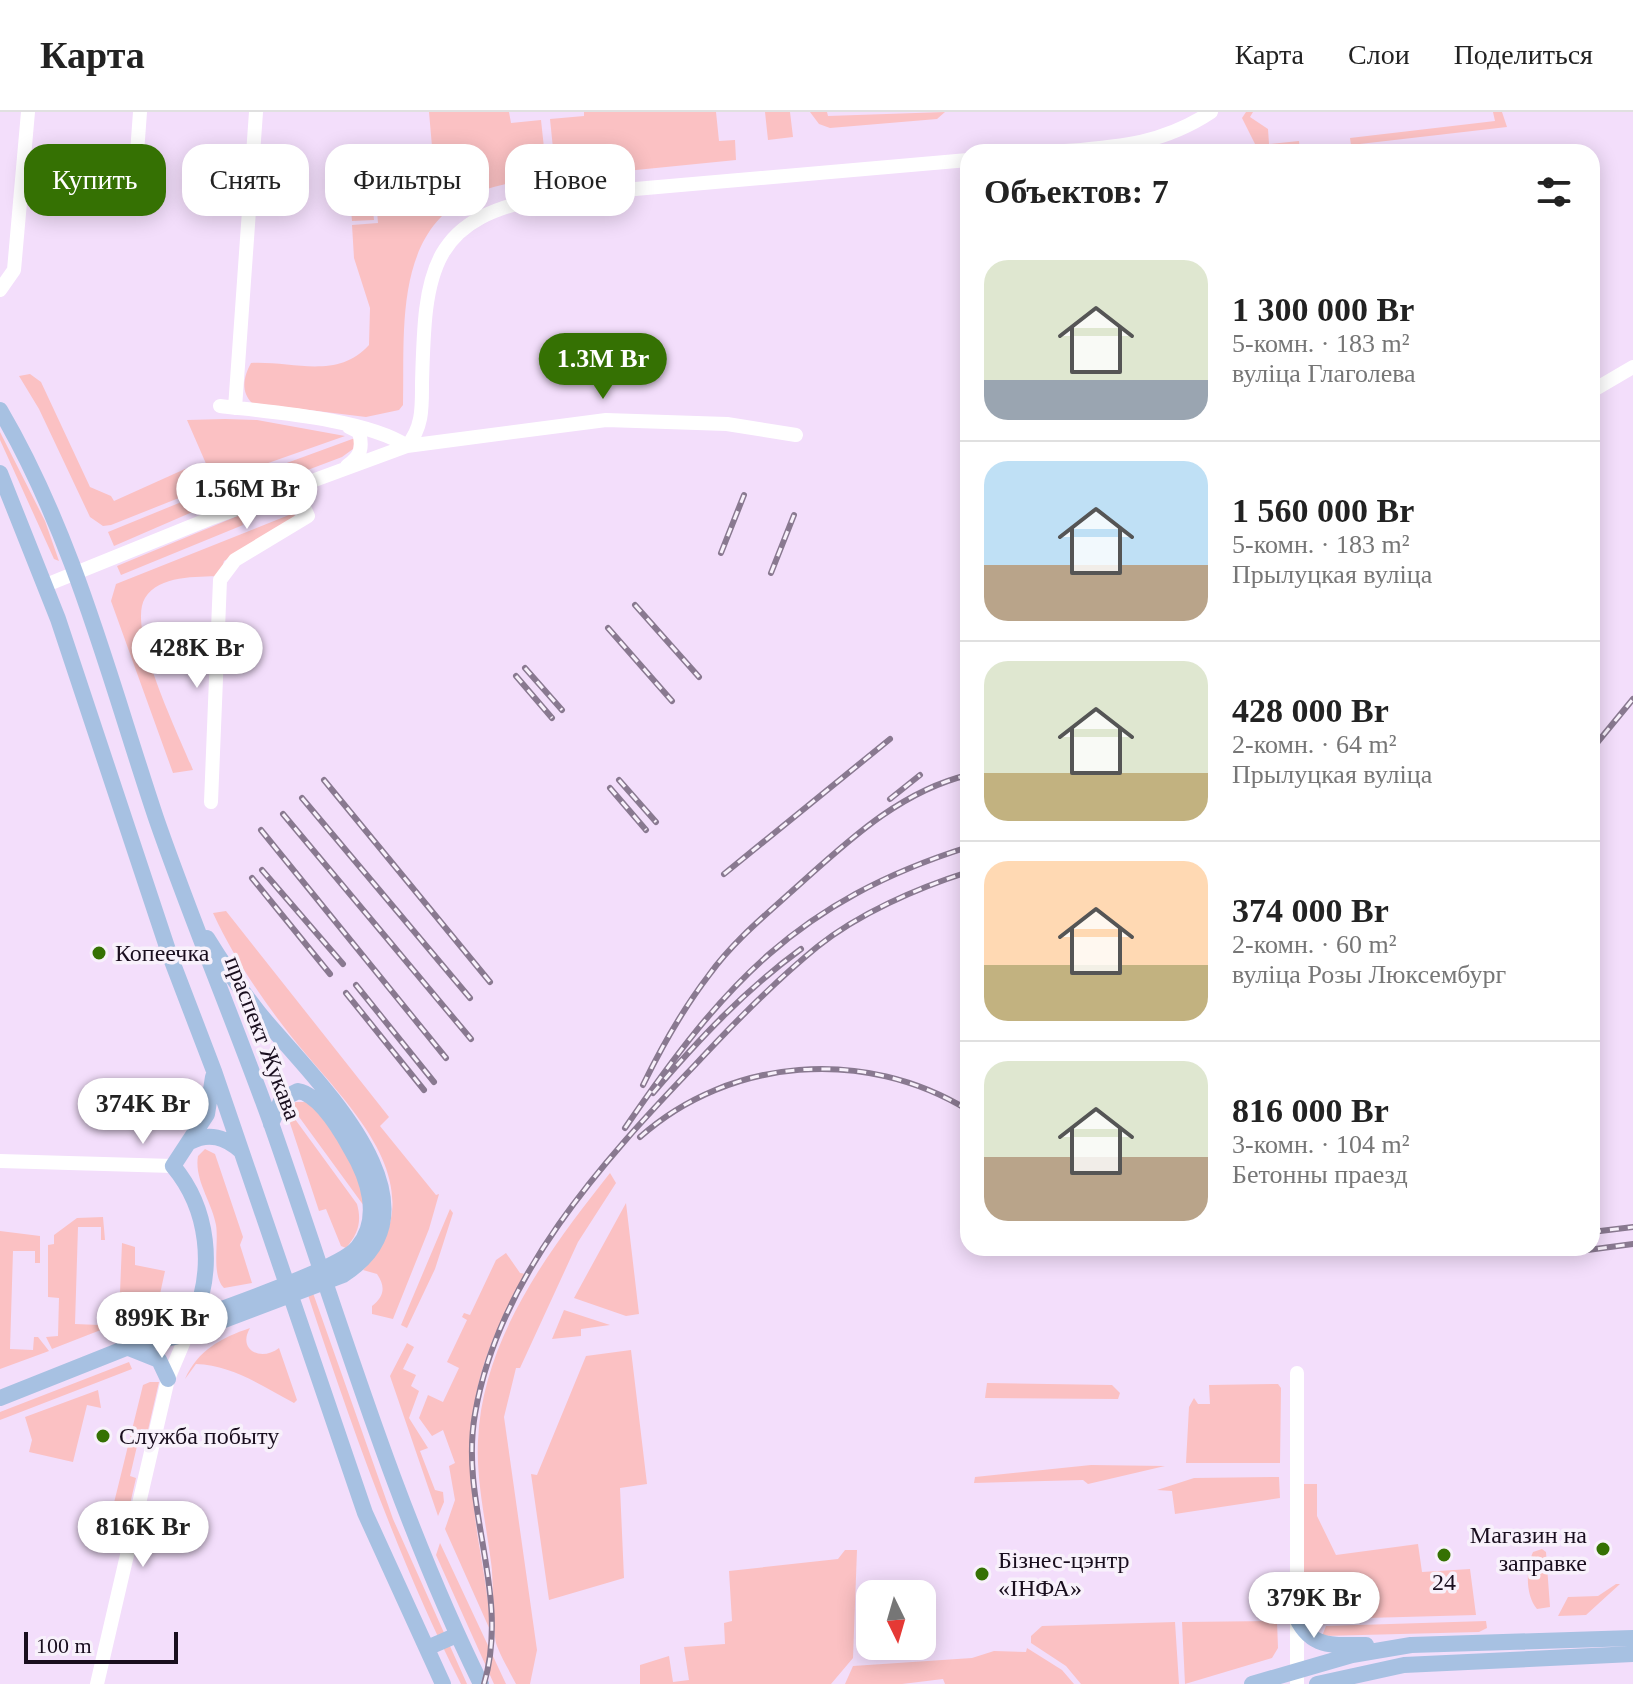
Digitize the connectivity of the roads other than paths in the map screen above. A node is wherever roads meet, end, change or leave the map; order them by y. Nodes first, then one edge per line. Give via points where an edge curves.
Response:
1 (28, 112) edge
2 (140, 112) edge
3 (256, 112) edge
4 (1211, 112) edge
5 (138, 144) edge
6 (1129, 144) edge
7 (960, 161) edge
8 (0, 291) edge
9 (1633, 367) edge
10 (1600, 386) edge
11 (0, 410) edge
12 (343, 424) junction
13 (796, 435) dead end
14 (407, 446) junction
15 (344, 469) junction
16 (0, 473) edge
17 (294, 487) junction
18 (75, 573) junction
19 (46, 585) junction
20 (211, 802) dead end
21 (186, 902) junction
22 (214, 1071) junction
23 (271, 1124) junction
24 (188, 1143) junction
25 (242, 1152) junction
26 (0, 1161) edge
27 (173, 1166) junction
28 (203, 1295) junction
29 (221, 1307) junction
30 (195, 1317) junction
31 (213, 1324) junction
32 (187, 1334) junction
33 (128, 1348) junction
34 (1297, 1373) dead end
35 (168, 1379) junction
36 (0, 1398) edge
37 (1294, 1612) junction
38 (1633, 1638) edge
39 (460, 1641) junction
40 (1411, 1645) junction
41 (427, 1648) junction
42 (1633, 1654) edge
43 (1296, 1677) edge
44 (97, 1684) edge
45 (443, 1684) edge
46 (481, 1684) edge
47 (1252, 1684) edge
48 (1317, 1684) edge

1 - 8 street via 14,270
2 - 5 street
3 - 12 street via 227,407
4 - 6 street via 1174,134
7 - 14 street via 555,196 518,201 482,214 460,230 432,273 424,310 420,425
9 - 10 street
11 - 18 main road, праспект Жукава via 39,478
12 - 14 street via 391,435
12 - 15 street via 359,432 362,445 356,460
13 - 14 street via 727,424 606,420
14 - 15 street
15 - 17 street
16 - 19 main road
17 - 18 street
17 - 20 street via 308,516 235,560 220,580
18 - 19 street
18 - 21 main road, праспект Жукава
19 - 22 main road via 170,956
21 - 23 main road, праспект Жукава
21 - 31 main road via 232,979 360,1135 384,1200 375,1245 360,1264
22 - 24 main road via 209,1108
22 - 25 main road
23 - 29 main road via 287,1095 298,1091 310,1096 358,1160 370,1194 370,1222 358,1247 340,1262
23 - 39 main road, праспект Жукава via 400,1499
24 - 25 main road via 216,1137
24 - 27 main road
25 - 41 main road via 365,1513
26 - 27 street
27 - 28 main road via 195,1202 204,1236
28 - 29 main road
28 - 30 main road
29 - 30 main road
30 - 31 main road
30 - 32 main road
30 - 33 main road
31 - 32 main road
32 - 33 main road
32 - 35 street
33 - 35 main road via 159,1360
33 - 36 main road
34 - 37 street
35 - 44 street
37 - 40 main road via 1302,1630 1331,1645
37 - 43 street
38 - 40 main road
39 - 41 main road
39 - 46 main road, праспект Жукава
40 - 43 main road via 1352,1655
41 - 45 main road
42 - 48 main road via 1404,1665
43 - 47 main road

